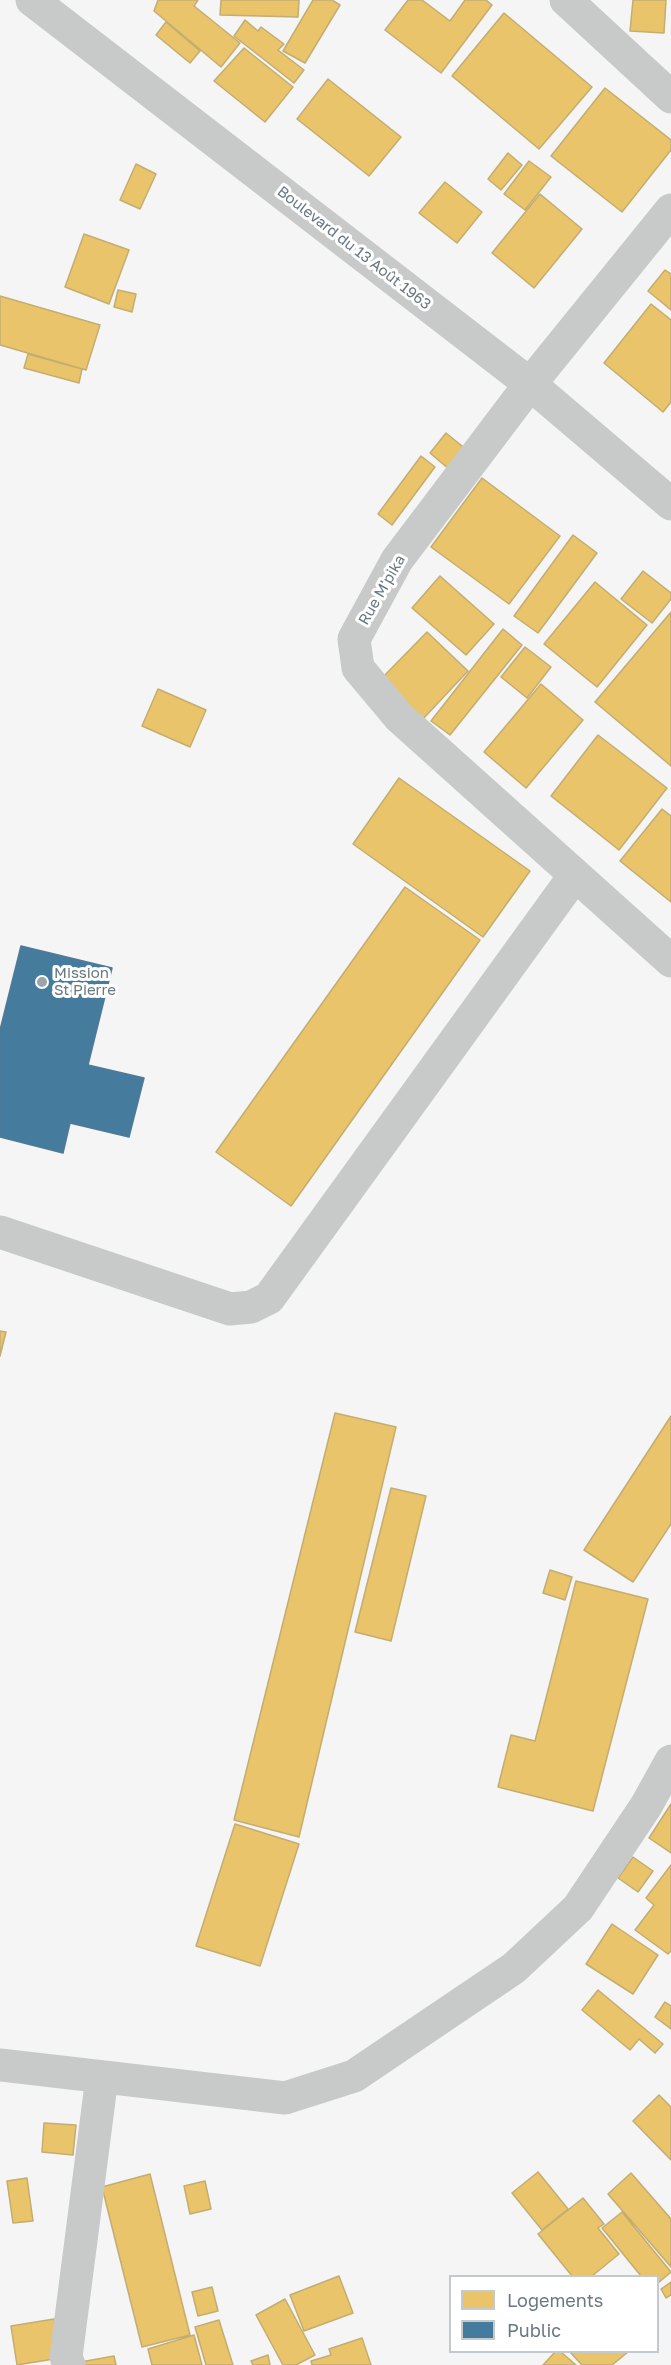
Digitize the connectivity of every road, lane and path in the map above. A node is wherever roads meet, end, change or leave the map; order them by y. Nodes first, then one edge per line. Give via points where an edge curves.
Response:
1 (32, 0) edge
2 (566, 0) edge
3 (671, 97) edge
4 (671, 210) edge
5 (531, 384) junction
6 (671, 504) edge
7 (575, 875) junction
8 (671, 961) edge
9 (0, 1232) edge
10 (671, 1761) edge
11 (0, 2065) edge
12 (102, 2077) junction
13 (69, 2365) edge

1 - 5 street, Boulevard du 13 Août 1963
2 - 3 street
4 - 5 street, Rue M'pika
5 - 6 street, Boulevard du 13 Août 1963
5 - 7 street, Rue M'pika via 397,560 354,639 358,668 392,709
7 - 8 street, Rue M'pika
7 - 9 street via 269,1298 251,1307 230,1309
10 - 12 street via 578,1908 514,1968 354,2076 285,2098
11 - 12 street
12 - 13 street via 66,2357

